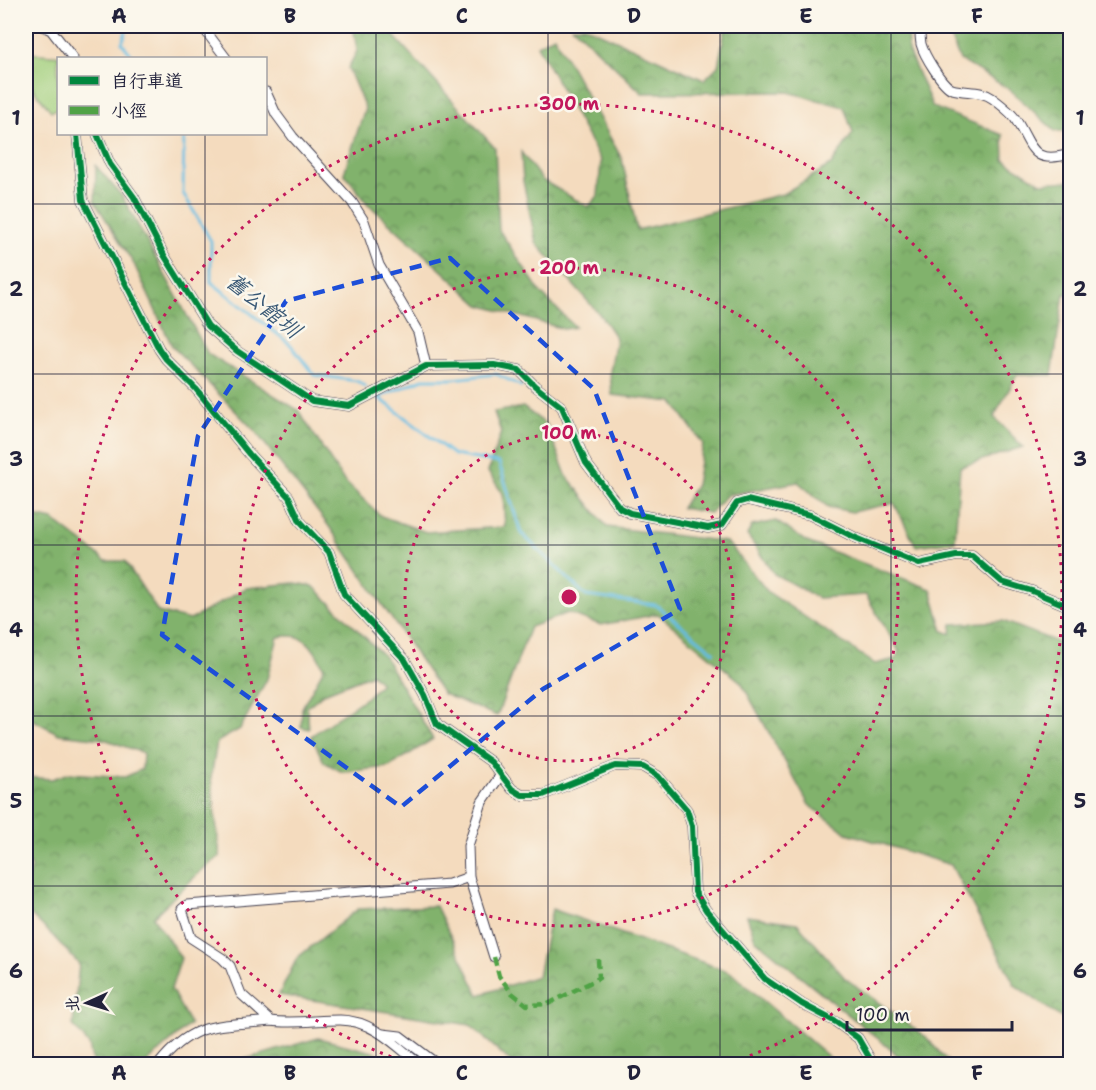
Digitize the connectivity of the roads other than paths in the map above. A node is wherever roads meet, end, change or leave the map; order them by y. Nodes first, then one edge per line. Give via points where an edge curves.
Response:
1 (42, 26) edge
2 (202, 26) edge
3 (919, 26) edge
4 (71, 57) edge
5 (225, 57) edge
6 (267, 94) edge
7 (77, 135) edge
8 (97, 135) edge
9 (1071, 154) edge
10 (426, 366) junction
11 (1071, 607) edge
12 (500, 776) junction
13 (469, 877) junction
14 (494, 957) dead end
15 (271, 1021) junction
16 (382, 1034) junction
17 (159, 1065) edge
18 (419, 1065) edge
19 (437, 1065) edge
20 (873, 1065) edge

1 - 4 street via 51,30
2 - 5 street
3 - 9 street via 927,59 948,87 991,97 1015,118 1031,149 1047,157
6 - 10 street via 293,137 364,220 379,265 418,332
7 - 12 street via 83,200 159,349 289,496 300,521 330,552 344,594 405,660 437,724 491,762
8 - 10 street via 110,164 134,197 208,326 237,351 312,401 349,406
10 - 11 street via 494,364 519,370 561,407 586,463 620,508 630,513 708,528 722,525 737,503 747,500 810,515 919,564 972,556 1002,582
12 - 13 street via 482,802 468,846
12 - 20 street via 522,795 543,795 615,766 643,767 658,776 687,810 692,826 694,891 705,910 765,979 858,1038
13 - 14 street
13 - 15 street via 449,884 187,905 182,909 191,938 230,966 241,994
15 - 16 street via 291,1024 343,1019
15 - 17 street via 210,1027 188,1035
16 - 18 street
16 - 19 street via 400,1036

